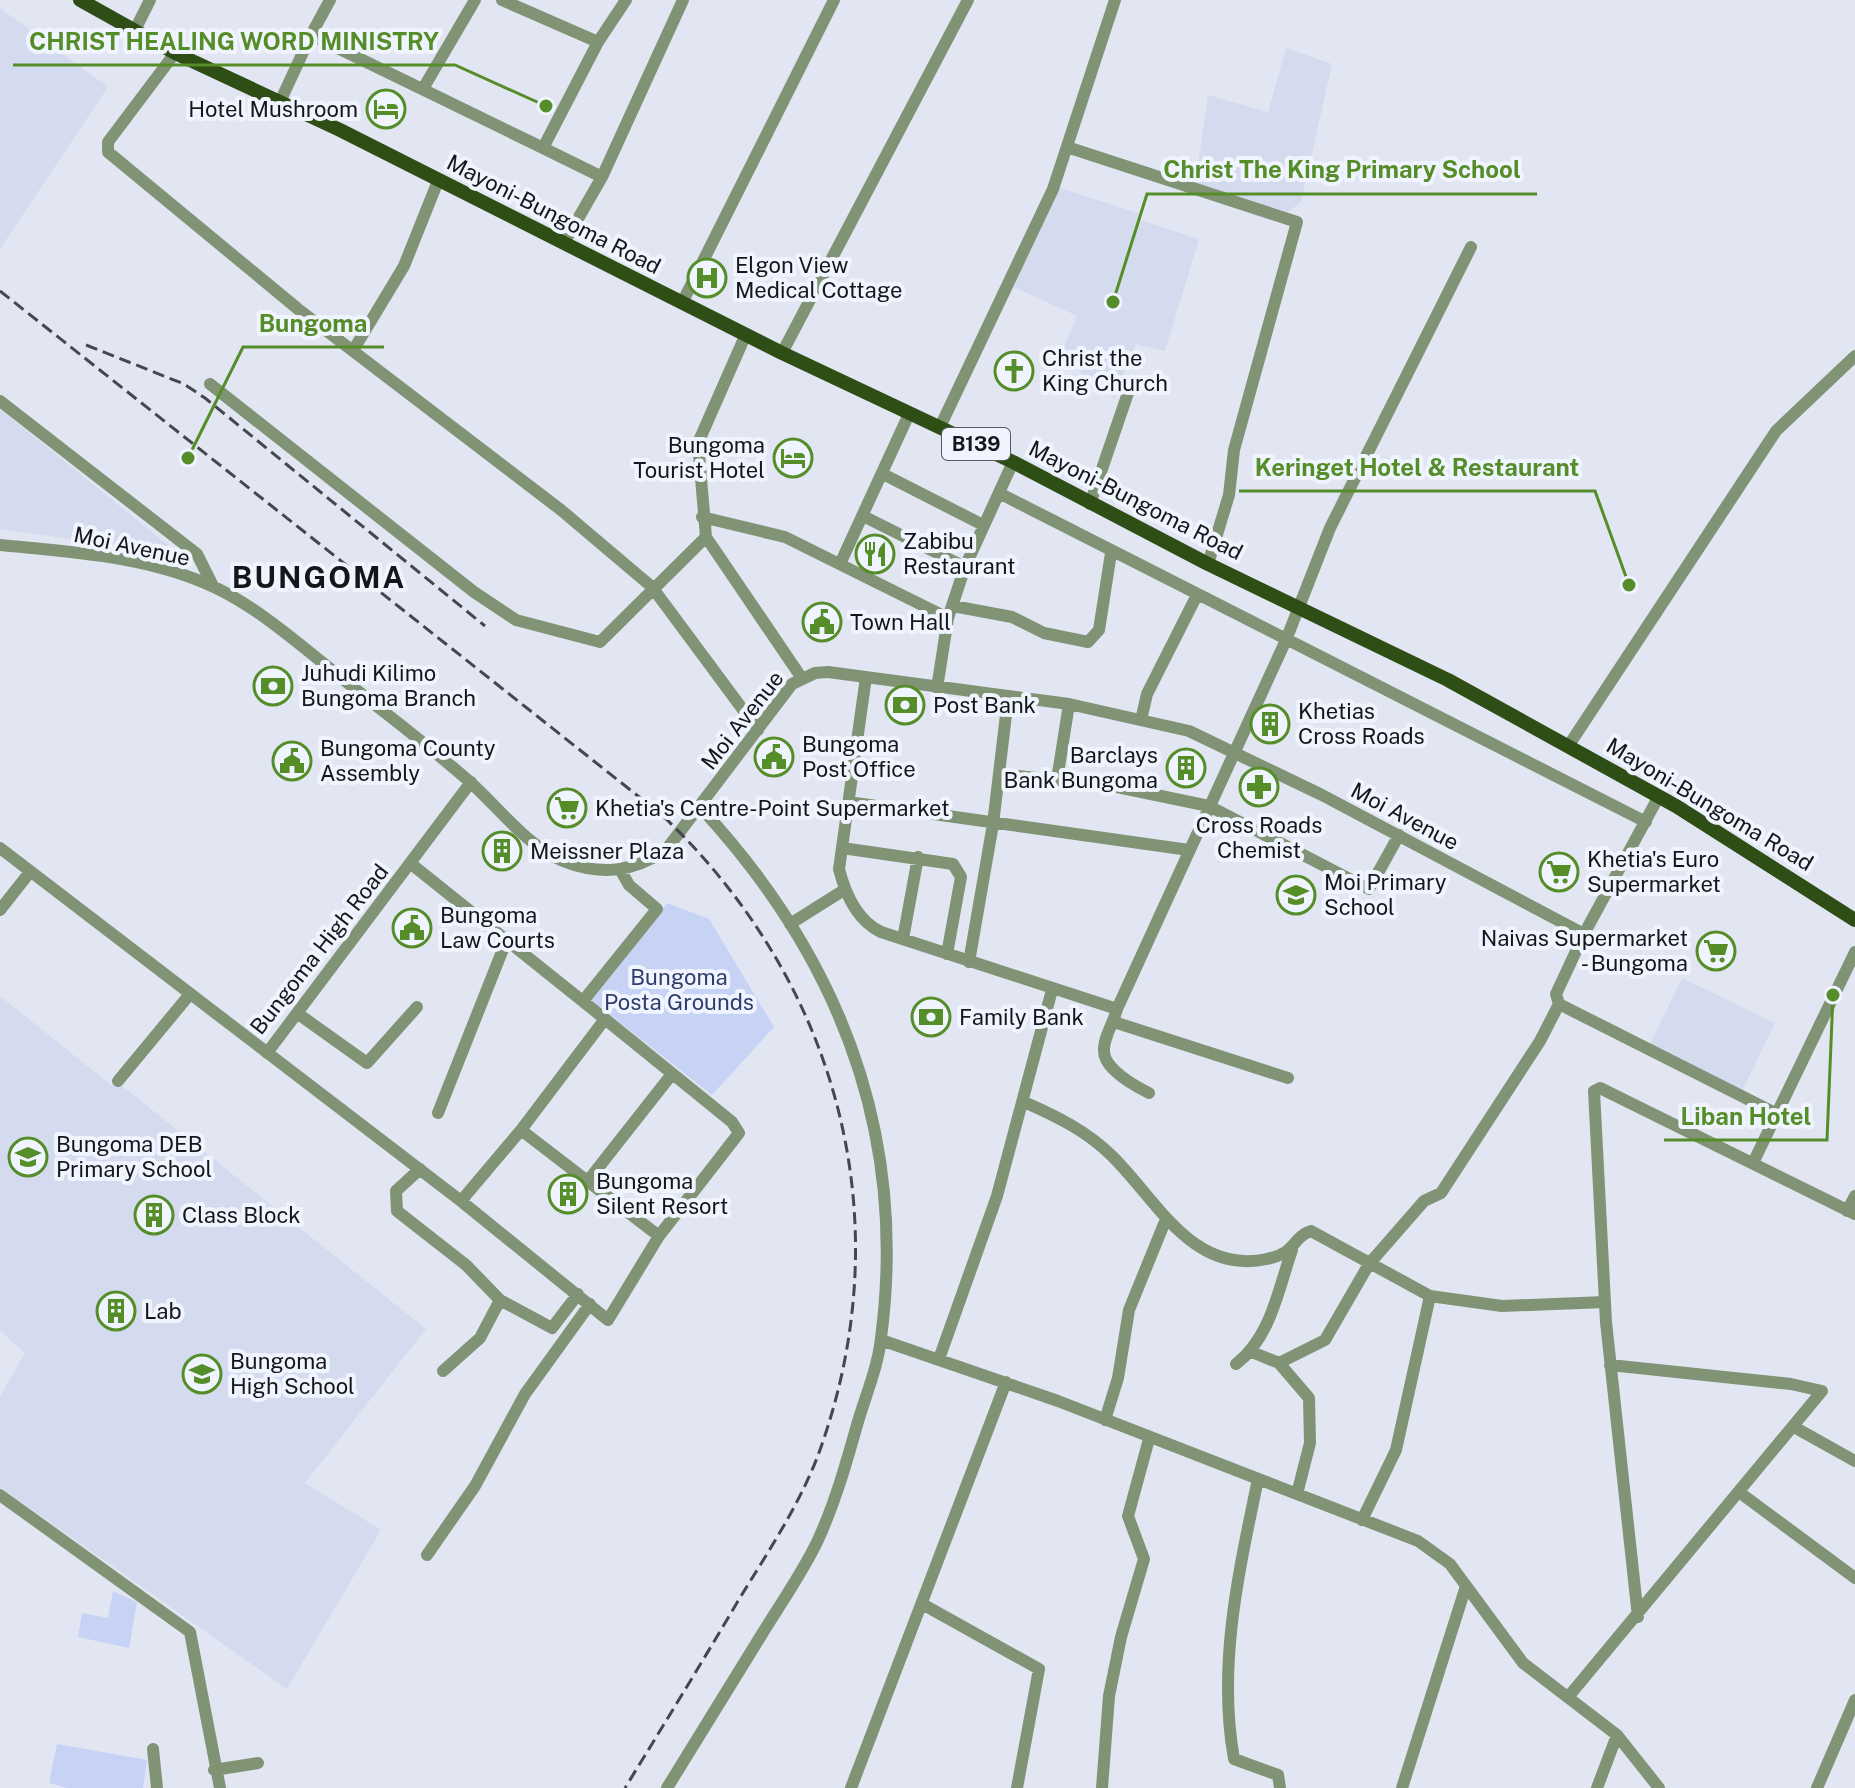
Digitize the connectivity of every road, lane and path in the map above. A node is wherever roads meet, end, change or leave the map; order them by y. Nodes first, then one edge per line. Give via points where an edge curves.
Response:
1 (80, 0) edge
2 (150, 0) edge
3 (330, 0) edge
4 (475, 0) edge
5 (502, 0) edge
6 (626, 0) edge
7 (683, 0) edge
8 (834, 0) edge
9 (968, 0) edge
10 (1115, 0) edge
11 (135, 30) junction
12 (311, 35) junction
13 (598, 42) junction
14 (175, 53) junction
15 (424, 87) junction
16 (279, 104) junction
17 (1067, 147) junction
18 (543, 148) junction
19 (602, 177) junction
20 (438, 181) junction
21 (564, 243) junction
22 (1471, 247) dead end
23 (682, 303) junction
24 (746, 334) junction
25 (354, 349) junction
26 (782, 353) junction
27 (1855, 356) edge
28 (210, 384) dead end
29 (1128, 393) dead end
30 (0, 401) edge
31 (909, 414) junction
32 (940, 427) junction
33 (1013, 462) junction
34 (883, 474) junction
35 (999, 493) junction
36 (1090, 504) junction
37 (863, 516) junction
38 (702, 517) junction
39 (983, 525) junction
40 (706, 537) junction
41 (0, 545) edge
42 (1111, 553) junction
43 (840, 564) junction
44 (1208, 564) junction
45 (965, 567) junction
46 (213, 586) junction
47 (652, 587) junction
48 (1197, 595) junction
49 (1299, 607) junction
50 (951, 612) junction
51 (1286, 640) junction
52 (801, 677) junction
53 (866, 677) junction
54 (937, 688) junction
55 (1008, 698) junction
56 (1069, 704) junction
57 (1141, 720) junction
58 (758, 730) junction
59 (1569, 745) junction
60 (1235, 751) junction
61 (1000, 774) junction
62 (1057, 780) junction
63 (471, 782) junction
64 (1659, 796) junction
65 (848, 802) junction
66 (1209, 806) junction
67 (700, 807) junction
68 (1646, 822) junction
69 (993, 824) junction
70 (1399, 835) junction
71 (0, 848) edge
72 (842, 848) junction
73 (1189, 850) junction
74 (918, 857) junction
75 (410, 863) junction
76 (621, 871) junction
77 (30, 872) junction
78 (844, 890) junction
79 (0, 910) edge
80 (1855, 920) edge
81 (790, 924) junction
82 (1584, 934) junction
83 (507, 939) junction
84 (903, 939) junction
85 (1855, 952) edge
86 (947, 954) junction
87 (969, 962) junction
88 (1052, 990) junction
89 (190, 994) junction
90 (583, 1001) junction
91 (1559, 1004) junction
92 (417, 1007) dead end
93 (1117, 1009) junction
94 (297, 1013) junction
95 (605, 1019) junction
96 (1114, 1022) junction
97 (267, 1053) junction
98 (672, 1074) junction
99 (1288, 1078) dead end
100 (118, 1081) dead end
101 (1149, 1093) dead end
102 (1024, 1102) junction
103 (438, 1113) dead end
104 (1779, 1115) junction
105 (521, 1130) junction
106 (1753, 1163) junction
107 (420, 1169) junction
108 (587, 1182) junction
109 (1855, 1196) edge
110 (461, 1201) junction
111 (1851, 1213) edge
112 (1166, 1219) junction
113 (659, 1236) junction
114 (1292, 1250) junction
115 (1369, 1264) junction
116 (578, 1294) junction
117 (1430, 1296) junction
118 (500, 1300) junction
119 (1605, 1302) junction
120 (590, 1304) junction
121 (881, 1340) junction
122 (1252, 1352) junction
123 (939, 1359) junction
124 (1279, 1363) junction
125 (1236, 1364) dead end
126 (1610, 1365) junction
127 (443, 1371) dead end
128 (1006, 1382) junction
129 (1105, 1420) junction
130 (1794, 1427) junction
131 (1149, 1439) junction
132 (1855, 1461) edge
133 (1258, 1479) junction
134 (1739, 1492) junction
135 (1297, 1494) junction
136 (0, 1495) edge
137 (1362, 1520) junction
138 (427, 1555) dead end
139 (1855, 1578) edge
140 (1466, 1586) junction
141 (924, 1605) junction
142 (1638, 1617) junction
143 (1569, 1696) junction
144 (1855, 1700) edge
145 (1617, 1735) junction
146 (153, 1749) dead end
147 (258, 1763) dead end
148 (214, 1770) junction
149 (157, 1788) edge
150 (220, 1788) edge
151 (667, 1788) edge
152 (851, 1788) edge
153 (1017, 1788) edge
154 (1102, 1788) edge
155 (1280, 1788) edge
156 (1402, 1788) edge
157 (1597, 1788) edge
158 (1659, 1788) edge
159 (1817, 1788) edge

1 - 11 main road, Mayoni-Bungoma Road / B139
2 - 11 street
3 - 12 street
4 - 15 street
5 - 13 street
6 - 13 street
7 - 19 street
8 - 23 street
9 - 26 street
10 - 17 street
11 - 14 main road, Mayoni-Bungoma Road / B139
12 - 15 street
12 - 16 street
13 - 18 street
14 - 16 main road, Mayoni-Bungoma Road / B139
14 - 25 street via 108,142 108,152
15 - 18 street
16 - 20 main road, Mayoni-Bungoma Road / B139
17 - 32 street via 1011,284
17 - 44 street via 1297,222
18 - 19 street
19 - 21 street
20 - 21 main road, Mayoni-Bungoma Road / B139
20 - 25 street via 404,266
21 - 23 main road, Mayoni-Bungoma Road / B139
22 - 49 street via 1330,528
23 - 24 main road, Mayoni-Bungoma Road / B139
24 - 26 main road, Mayoni-Bungoma Road / B139
24 - 38 street via 698,443
25 - 47 street
26 - 31 main road, Mayoni-Bungoma Road / B139
27 - 59 street via 1776,431
28 - 47 street via 516,620 600,642
29 - 36 street
30 - 46 street via 197,554
31 - 32 main road, Mayoni-Bungoma Road / B139
31 - 34 street
32 - 33 main road, Mayoni-Bungoma Road / B139
33 - 35 street
33 - 36 main road, Mayoni-Bungoma Road / B139
34 - 37 street
34 - 39 street
35 - 39 street
35 - 42 street
36 - 44 main road, Mayoni-Bungoma Road / B139
37 - 43 street
37 - 45 street
38 - 40 street
38 - 43 street via 767,531
39 - 45 street
40 - 47 street
40 - 52 street
41 - 46 street, Moi Avenue via 122,560
42 - 48 street
42 - 50 street via 1099,630 1088,642 1044,633 1012,617
43 - 50 street
44 - 49 main road, Mayoni-Bungoma Road / B139
45 - 50 street
46 - 63 street, Moi Avenue via 308,652
47 - 58 street
48 - 51 street
48 - 57 street via 1147,694
49 - 51 street
49 - 59 main road, Mayoni-Bungoma Road / B139
50 - 54 street
51 - 60 street
51 - 68 street
52 - 53 street, Moi Avenue via 828,672
52 - 58 street, Moi Avenue
53 - 54 street, Moi Avenue
53 - 65 street
54 - 55 street, Moi Avenue
55 - 56 street, Moi Avenue
55 - 61 street
56 - 57 street, Moi Avenue
56 - 62 street
57 - 60 street, Moi Avenue via 1189,731
58 - 67 street, Moi Avenue
59 - 64 main road, Mayoni-Bungoma Road / B139
60 - 66 street
60 - 70 street, Moi Avenue
61 - 62 street
61 - 69 street
62 - 66 street
63 - 75 street, Bungoma High Road
63 - 76 street, Moi Avenue via 544,850 578,865
64 - 68 street
64 - 80 main road, Mayoni-Bungoma Road / B139
65 - 69 street
65 - 72 street
66 - 70 street via 1369,889
66 - 73 street
67 - 76 street, Moi Avenue via 666,850
67 - 81 street via 733,842
68 - 82 street
69 - 73 street
69 - 87 street
70 - 82 street, Moi Avenue
71 - 77 street, Bungoma High Road
72 - 74 street
72 - 78 street
73 - 93 street
74 - 84 street
74 - 86 street via 953,864 961,877
75 - 83 street
75 - 94 street, Bungoma High Road
76 - 90 street via 657,909
77 - 79 street
77 - 89 street, Bungoma High Road
78 - 81 street
78 - 84 street via 864,922
81 - 121 street via 843,1018 873,1117 887,1225
82 - 91 street via 1556,994
83 - 90 street
83 - 103 street
84 - 86 street
85 - 104 street
86 - 87 street
87 - 88 street
88 - 93 street
88 - 102 street
89 - 97 street, Bungoma High Road
89 - 100 street
90 - 95 street
91 - 104 street
91 - 115 street via 1441,1193 1424,1201
92 - 94 street via 367,1063
93 - 96 street
94 - 97 street, Bungoma High Road
95 - 98 street
95 - 105 street
96 - 99 street
96 - 101 street via 1106,1059 1124,1080
97 - 107 street
98 - 108 street
98 - 113 street via 739,1133
102 - 112 street via 1062,1119 1112,1156
102 - 123 street
104 - 106 street
105 - 108 street
105 - 110 street
106 - 111 street
106 - 119 street via 1600,1088 1594,1090
107 - 110 street
107 - 118 street via 396,1191 397,1211 466,1265
108 - 113 street
109 - 111 street
110 - 116 street
112 - 114 street via 1216,1257 1262,1260
112 - 129 street via 1129,1310
113 - 120 street via 608,1320
114 - 115 street via 1311,1231
114 - 122 street via 1265,1330
115 - 117 street
115 - 124 street via 1325,1340
116 - 118 street via 552,1328
116 - 120 street
117 - 119 street via 1502,1306
117 - 137 street via 1396,1450
118 - 127 street via 480,1338
119 - 126 street
120 - 138 street via 525,1394 475,1486
121 - 123 street
121 - 151 street via 818,1542
122 - 124 street
122 - 125 street
123 - 128 street
124 - 135 street via 1309,1398 1310,1443
126 - 130 street via 1821,1390
126 - 142 street
128 - 129 street
128 - 141 street
129 - 131 street
130 - 132 street
130 - 134 street
131 - 133 street
131 - 154 street via 1128,1516 1144,1559 1109,1696
133 - 135 street
133 - 155 street via 1235,1599 1228,1702 1234,1759 1278,1775
134 - 139 street
134 - 142 street
135 - 137 street
136 - 148 street via 190,1632
137 - 140 street via 1418,1541 1450,1564
140 - 143 street via 1523,1663
140 - 156 street
141 - 152 street
141 - 153 street via 1039,1669
142 - 143 street
143 - 145 street
144 - 159 street
145 - 157 street
145 - 158 street
146 - 149 street
147 - 148 street
148 - 150 street

